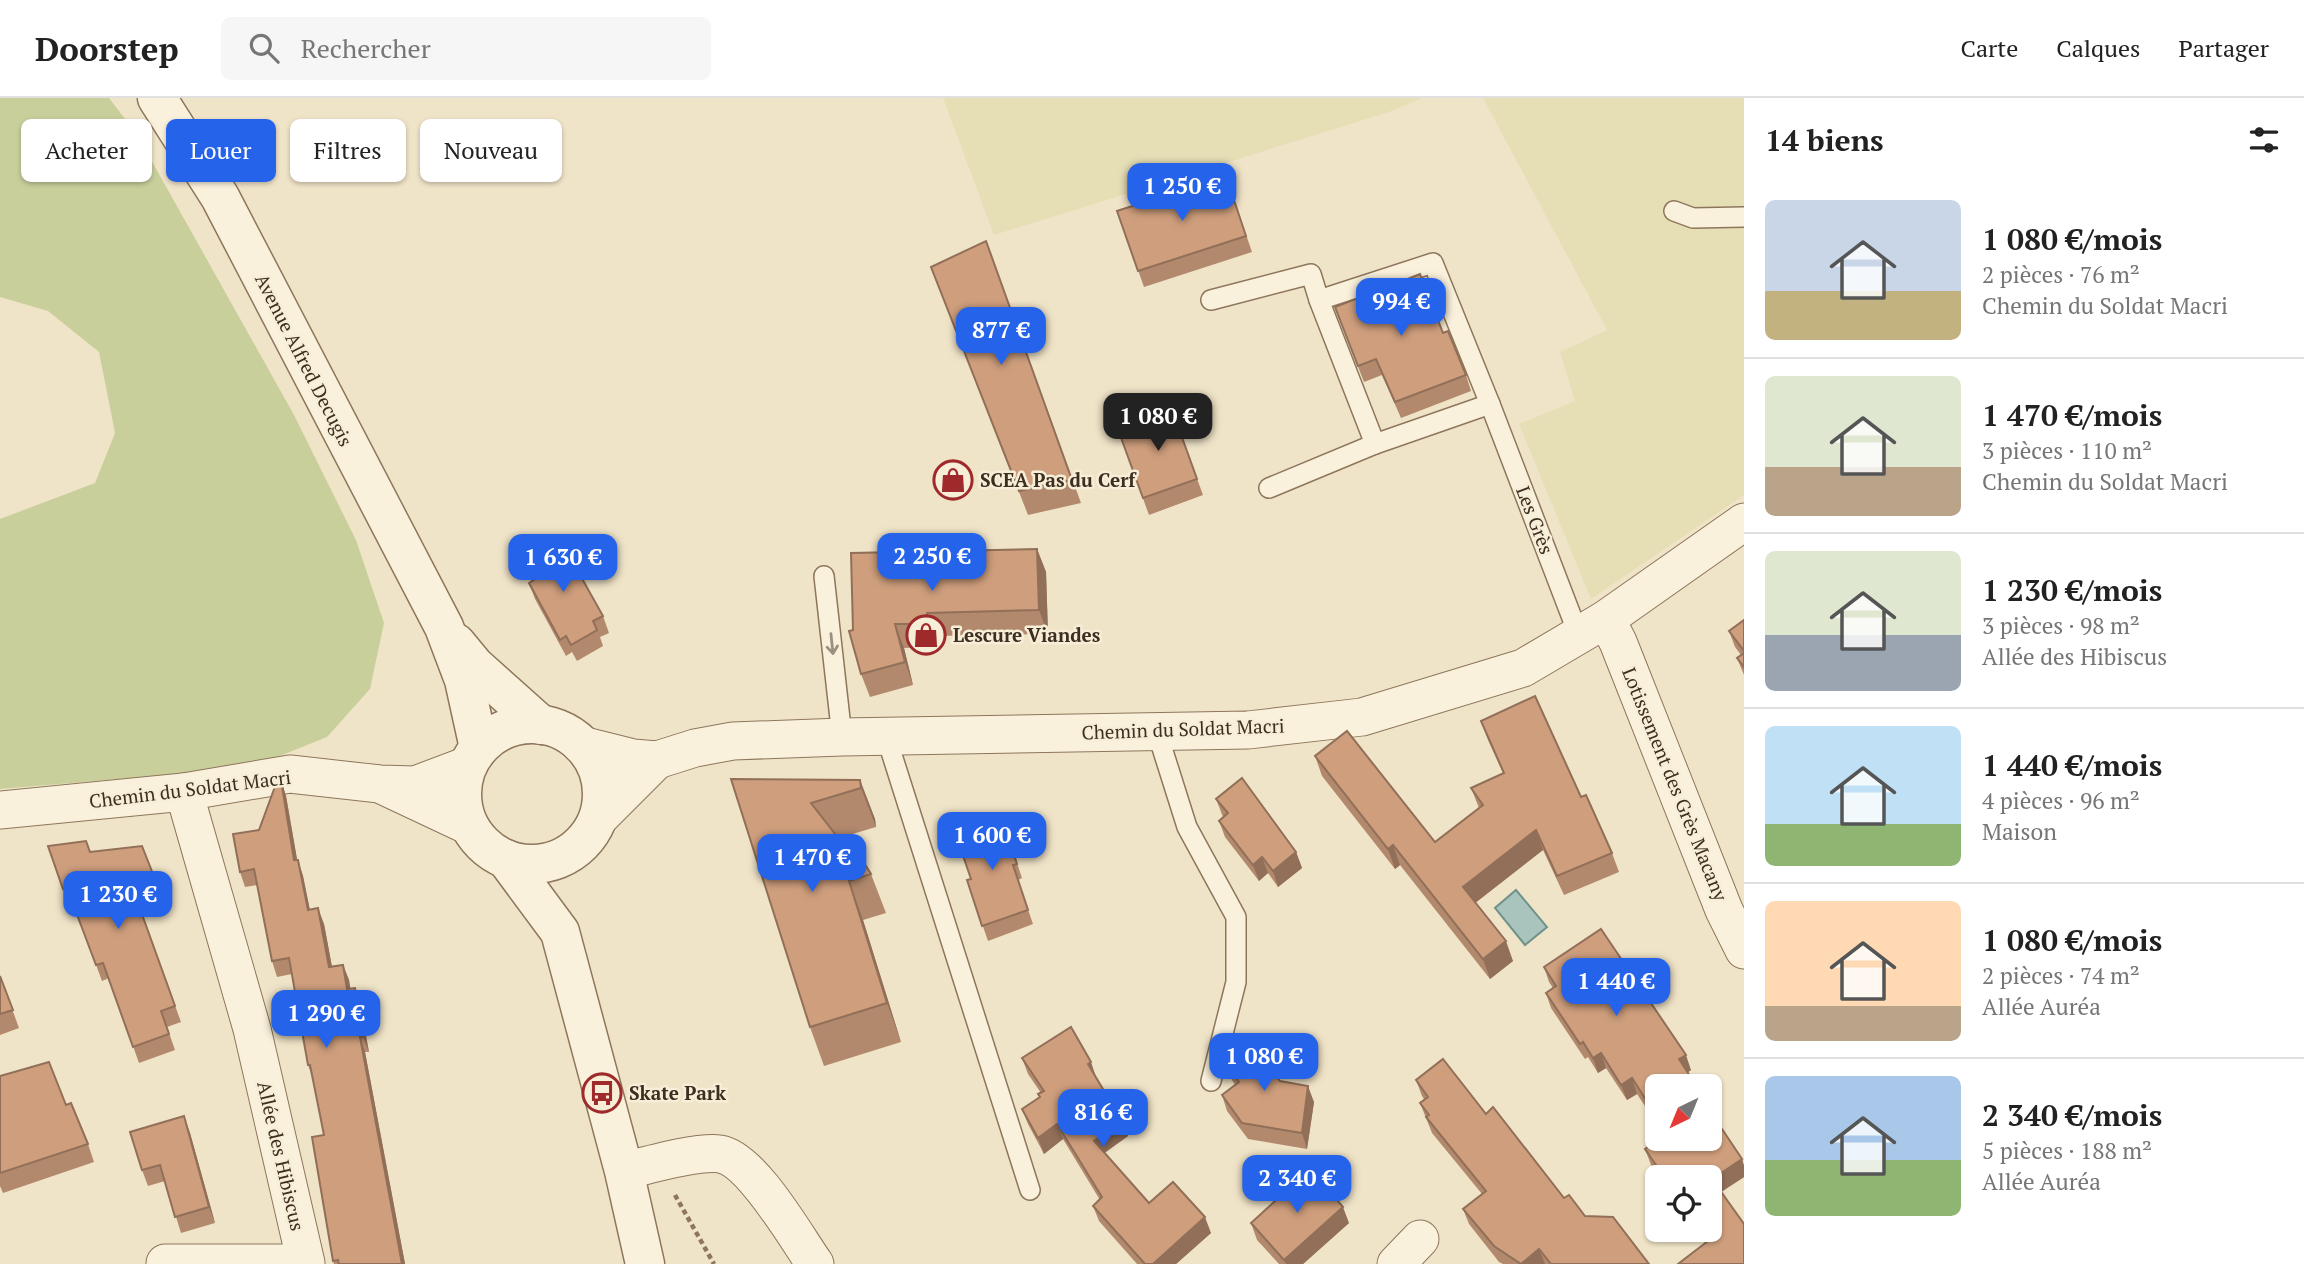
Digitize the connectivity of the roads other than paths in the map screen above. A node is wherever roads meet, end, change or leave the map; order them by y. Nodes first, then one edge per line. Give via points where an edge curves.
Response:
1 (157, 98) edge
2 (1674, 211) dead end
3 (1744, 217) edge
4 (1211, 300) dead end
5 (1319, 300) junction
6 (1490, 404) junction
7 (1376, 444) junction
8 (1269, 488) dead end
9 (1744, 522) edge
10 (824, 576) dead end
11 (444, 627) junction
12 (1592, 628) junction
13 (541, 725) junction
14 (1157, 732) junction
15 (886, 736) junction
16 (842, 737) junction
17 (581, 745) junction
18 (473, 757) junction
19 (657, 760) junction
20 (380, 785) junction
21 (184, 792) junction
22 (0, 810) edge
23 (469, 826) junction
24 (589, 832) junction
25 (506, 859) junction
26 (560, 932) junction
27 (1744, 950) edge
28 (1211, 1081) dead end
29 (624, 1171) junction
30 (1030, 1190) dead end
31 (165, 1264) edge
32 (645, 1264) edge
33 (815, 1264) edge

1 - 11 street, Avenue Alfred Decugis via 220,197
2 - 3 lane via 1693,218
4 - 5 lane via 1311,274
5 - 6 lane, Les Grès via 1433,263
5 - 7 lane
6 - 7 lane
6 - 12 lane, Les Grès
7 - 8 lane
9 - 12 street, Chemin du Soldat Macri
10 -> 16 lane
11 - 13 street, Avenue Alfred Decugis via 475,666
11 - 18 street, Avenue Alfred Decugis via 464,680
12 - 14 street, Chemin du Soldat Macri via 1523,668 1362,717 1248,730
12 - 27 street, Lotissement des Grès Macany via 1618,642
13 - 17 street via 563,731
13 - 18 street via 507,729 492,736
14 - 15 street, Chemin du Soldat Macri via 997,725
14 - 28 lane via 1187,827 1236,917 1236,982
15 - 16 street, Chemin du Soldat Macri
15 - 30 lane
16 - 19 street, Chemin du Soldat Macri via 733,741
17 - 19 street, Chemin du Soldat Macri
17 - 24 street via 593,761 602,800
18 - 20 street, Chemin du Soldat Macri via 415,785
18 - 23 street via 461,796
19 - 24 street, Chemin du Soldat Macri
20 - 21 street, Chemin du Soldat Macri via 290,774
20 - 23 street, Chemin du Soldat Macri
21 - 22 street, Chemin du Soldat Macri
21 - 31 street, Allée des Hibiscus via 252,1029 306,1264
23 - 25 street via 484,846
24 - 25 street via 554,861 538,864
24 - 26 street via 564,895
25 - 26 street
26 - 29 street
29 - 32 street
29 - 33 street via 724,1154 755,1177

